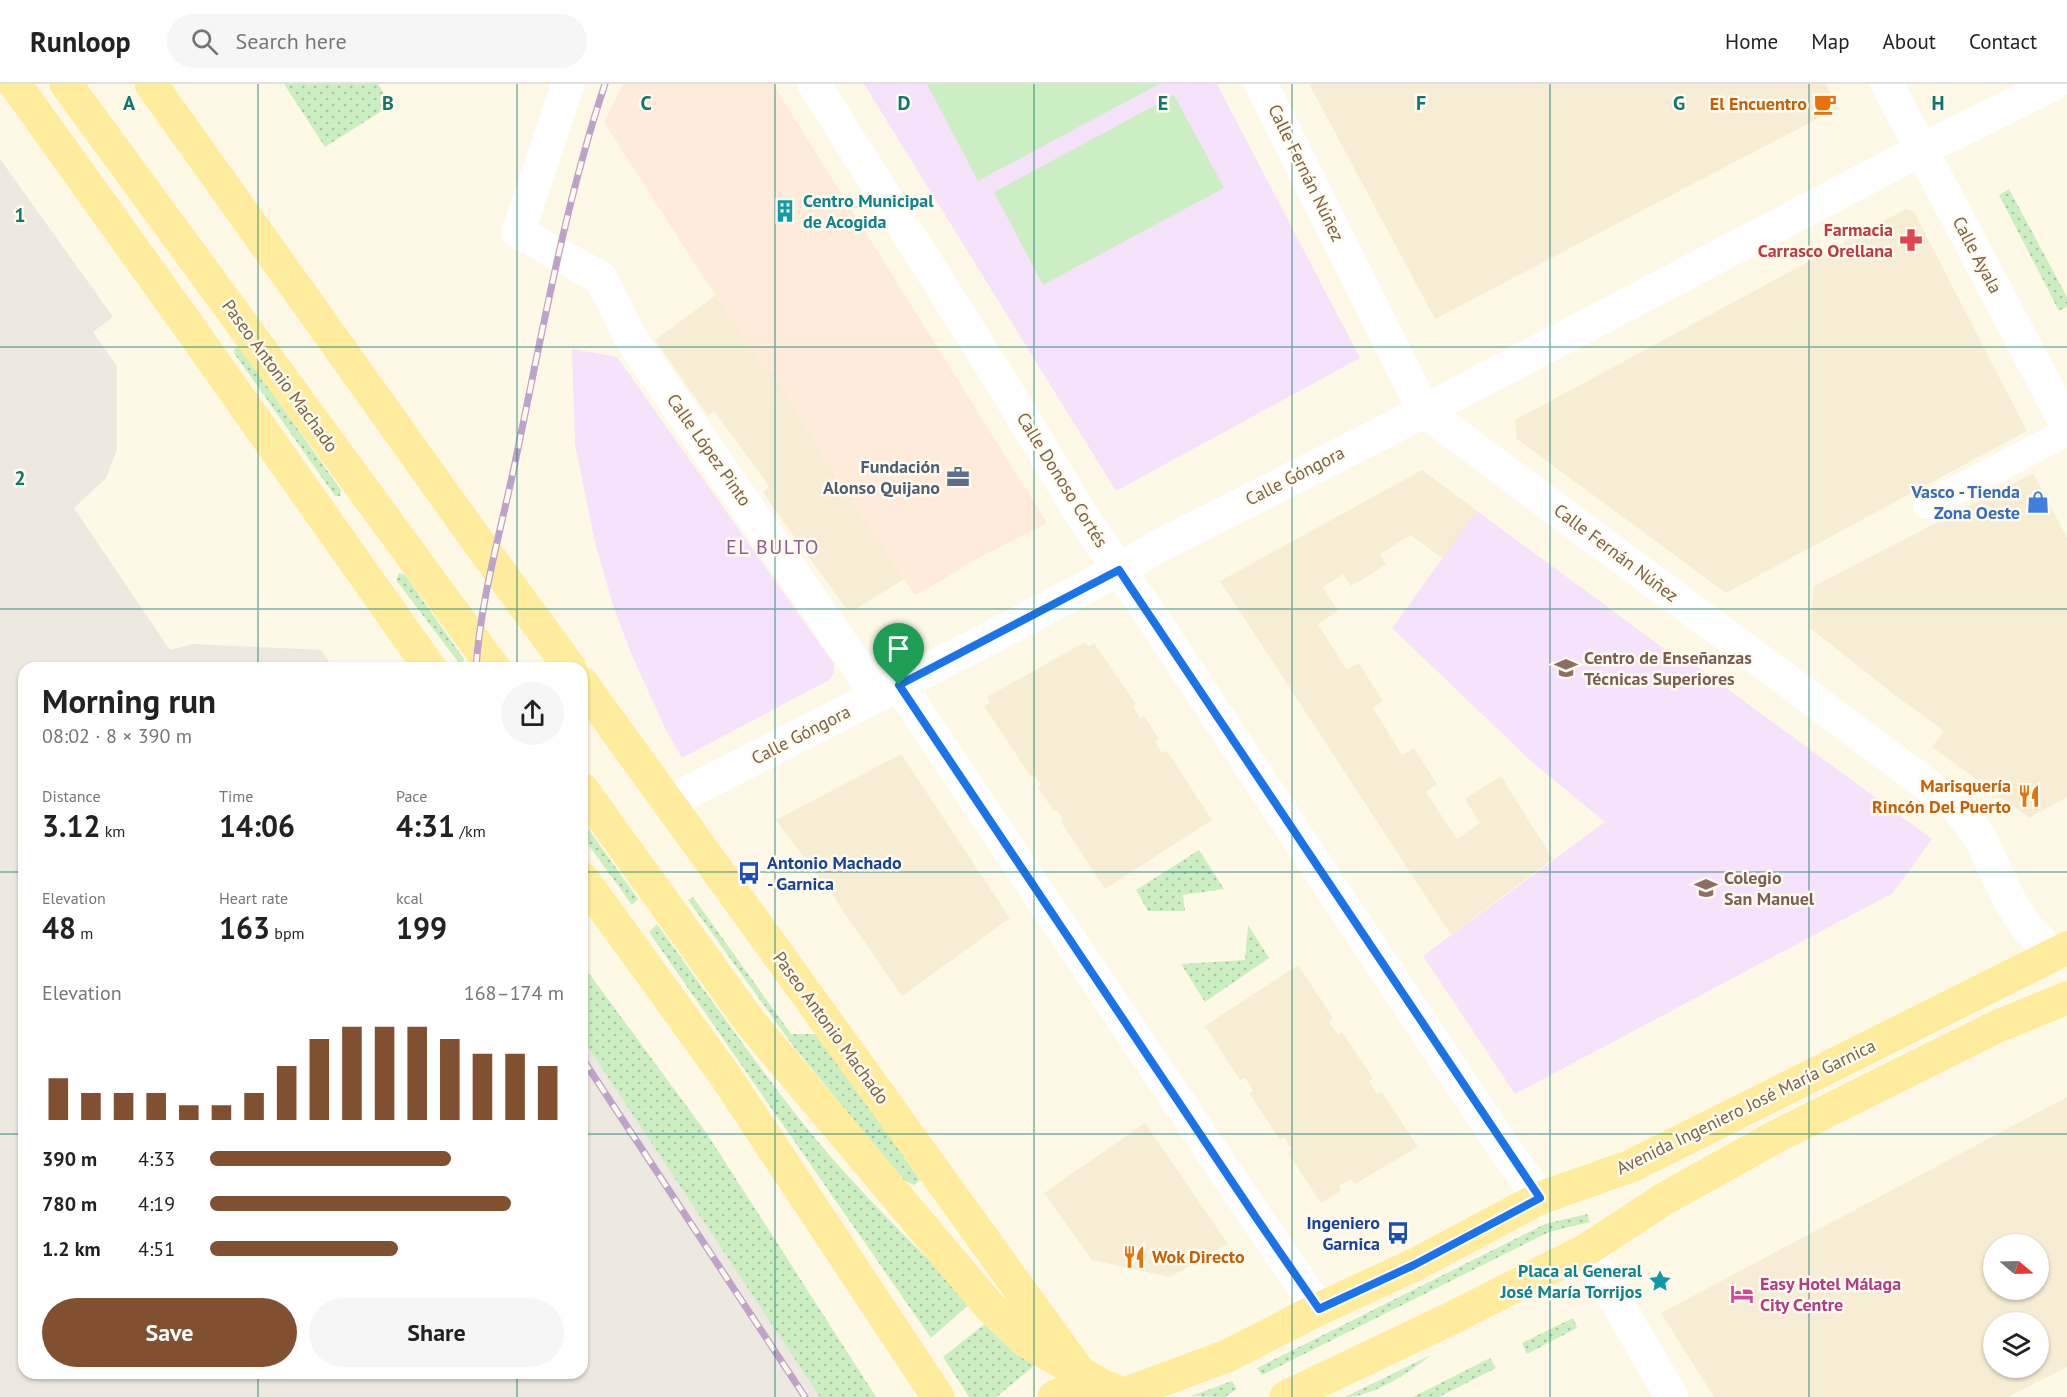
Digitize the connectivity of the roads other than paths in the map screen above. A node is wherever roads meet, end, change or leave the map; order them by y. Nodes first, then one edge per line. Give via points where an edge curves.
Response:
1 (15, 84) edge
2 (66, 84) edge
3 (151, 84) edge
4 (568, 84) edge
5 (814, 84) edge
6 (1262, 84) edge
7 (1887, 84) edge
8 (2054, 84) edge
9 (1921, 150) junction
10 (1424, 411) junction
11 (2067, 426) edge
12 (2067, 432) edge
13 (1927, 505) dead end
14 (1119, 570) junction
15 (426, 662) edge
16 (490, 662) edge
17 (566, 662) edge
18 (889, 690) junction
19 (588, 691) edge
20 (588, 797) edge
21 (669, 802) junction
22 (588, 886) edge
23 (2061, 951) edge
24 (2067, 998) edge
25 (1540, 1198) junction
26 (1586, 1250) junction
27 (1319, 1309) junction
28 (1111, 1387) edge
29 (938, 1397) edge
30 (1054, 1397) edge
31 (1286, 1397) edge
32 (1672, 1397) edge

1 - 15 main road
2 - 16 main road, Paseo Antonio Machado
3 - 17 main road
4 - 18 street, Calle López Pinto via 518,232 601,278 631,339
5 - 14 street, Calle Donoso Cortés
6 - 10 street, Calle Fernán Núñez
7 - 9 street, Calle Ayala
8 - 9 street, Calle Góngora
9 - 10 street, Calle Góngora
9 - 11 street, Calle Ayala
10 - 14 street, Calle Góngora
10 - 23 street, Calle Fernán Núñez via 1956,806 1979,836 2028,929
12 - 13 street
14 - 18 street, Calle Góngora
14 - 25 street, Calle Donoso Cortés
18 - 21 street, Calle Góngora
18 - 27 street, Calle López Pinto
19 - 21 main road, Paseo Antonio Machado
20 - 28 main road via 750,1022 989,1306 1024,1340
21 - 28 main road, Paseo Antonio Machado via 1014,1285
22 - 29 main road via 724,1074
23 - 25 main road, Avenida Ingeniero José María Garnica via 1631,1166
24 - 26 main road via 1998,1026 1777,1136 1664,1199
25 - 27 main road, Avenida Ingeniero José María Garnica via 1414,1265
26 - 31 main road
26 - 32 street
27 - 28 main road, Avenida Ingeniero José María Garnica via 1227,1356
28 - 30 main road, Avenida Ingeniero José María Garnica via 1070,1389

